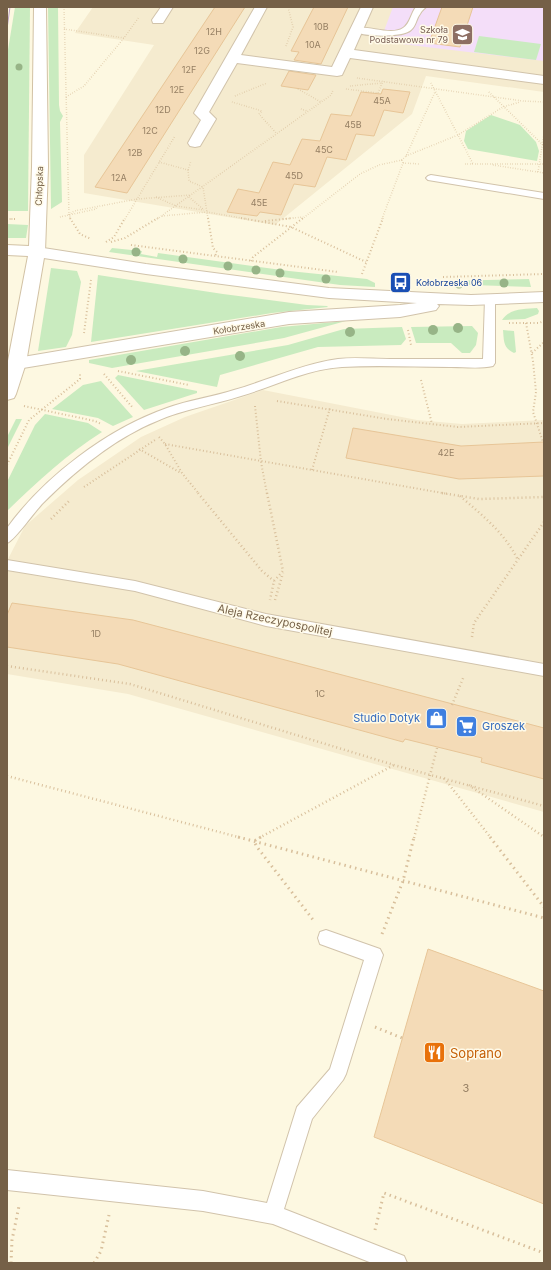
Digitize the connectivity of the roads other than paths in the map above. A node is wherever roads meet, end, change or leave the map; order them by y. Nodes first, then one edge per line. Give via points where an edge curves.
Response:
1 (40, 7) edge
2 (167, 7) edge
3 (261, 7) edge
4 (367, 7) edge
5 (422, 7) edge
6 (158, 20) dead end
7 (356, 30) junction
8 (346, 53) junction
9 (234, 58) junction
10 (544, 80) edge
11 (195, 143) dead end
12 (431, 178) dead end
13 (544, 196) edge
14 (7, 250) edge
15 (37, 252) junction
16 (544, 297) edge
17 (490, 299) junction
18 (471, 300) junction
19 (12, 363) edge
20 (7, 394) edge
21 (7, 538) edge
22 (7, 565) edge
23 (544, 670) edge
24 (326, 938) road end
25 (16, 1181) edge
26 (273, 1214) junction
27 (397, 1263) edge

1 - 15 street, Chłopska
2 - 6 street
3 - 9 street
4 - 7 street
5 - 7 lane via 416,11 410,27 401,33
7 - 8 street
8 - 9 street via 337,72
8 - 10 street
9 - 11 street via 202,113 209,119
12 - 13 lane
14 - 15 street, Kołobrzeska
15 - 18 street, Kołobrzeska via 329,293
15 - 19 street, Chłopska
16 - 17 street, Kołobrzeska
17 - 18 street, Kołobrzeska
17 - 21 lane via 488,363 341,363 314,367 236,394 171,410 121,436 77,466 48,490 16,523
18 - 19 street, Kołobrzeska via 400,311 289,318
19 - 20 street
22 - 23 lane, Aleja Rzeczypospolitej via 135,586 266,620
24 - 26 lane via 374,955 337,1074 304,1114
25 - 26 lane via 203,1201
26 - 27 lane

